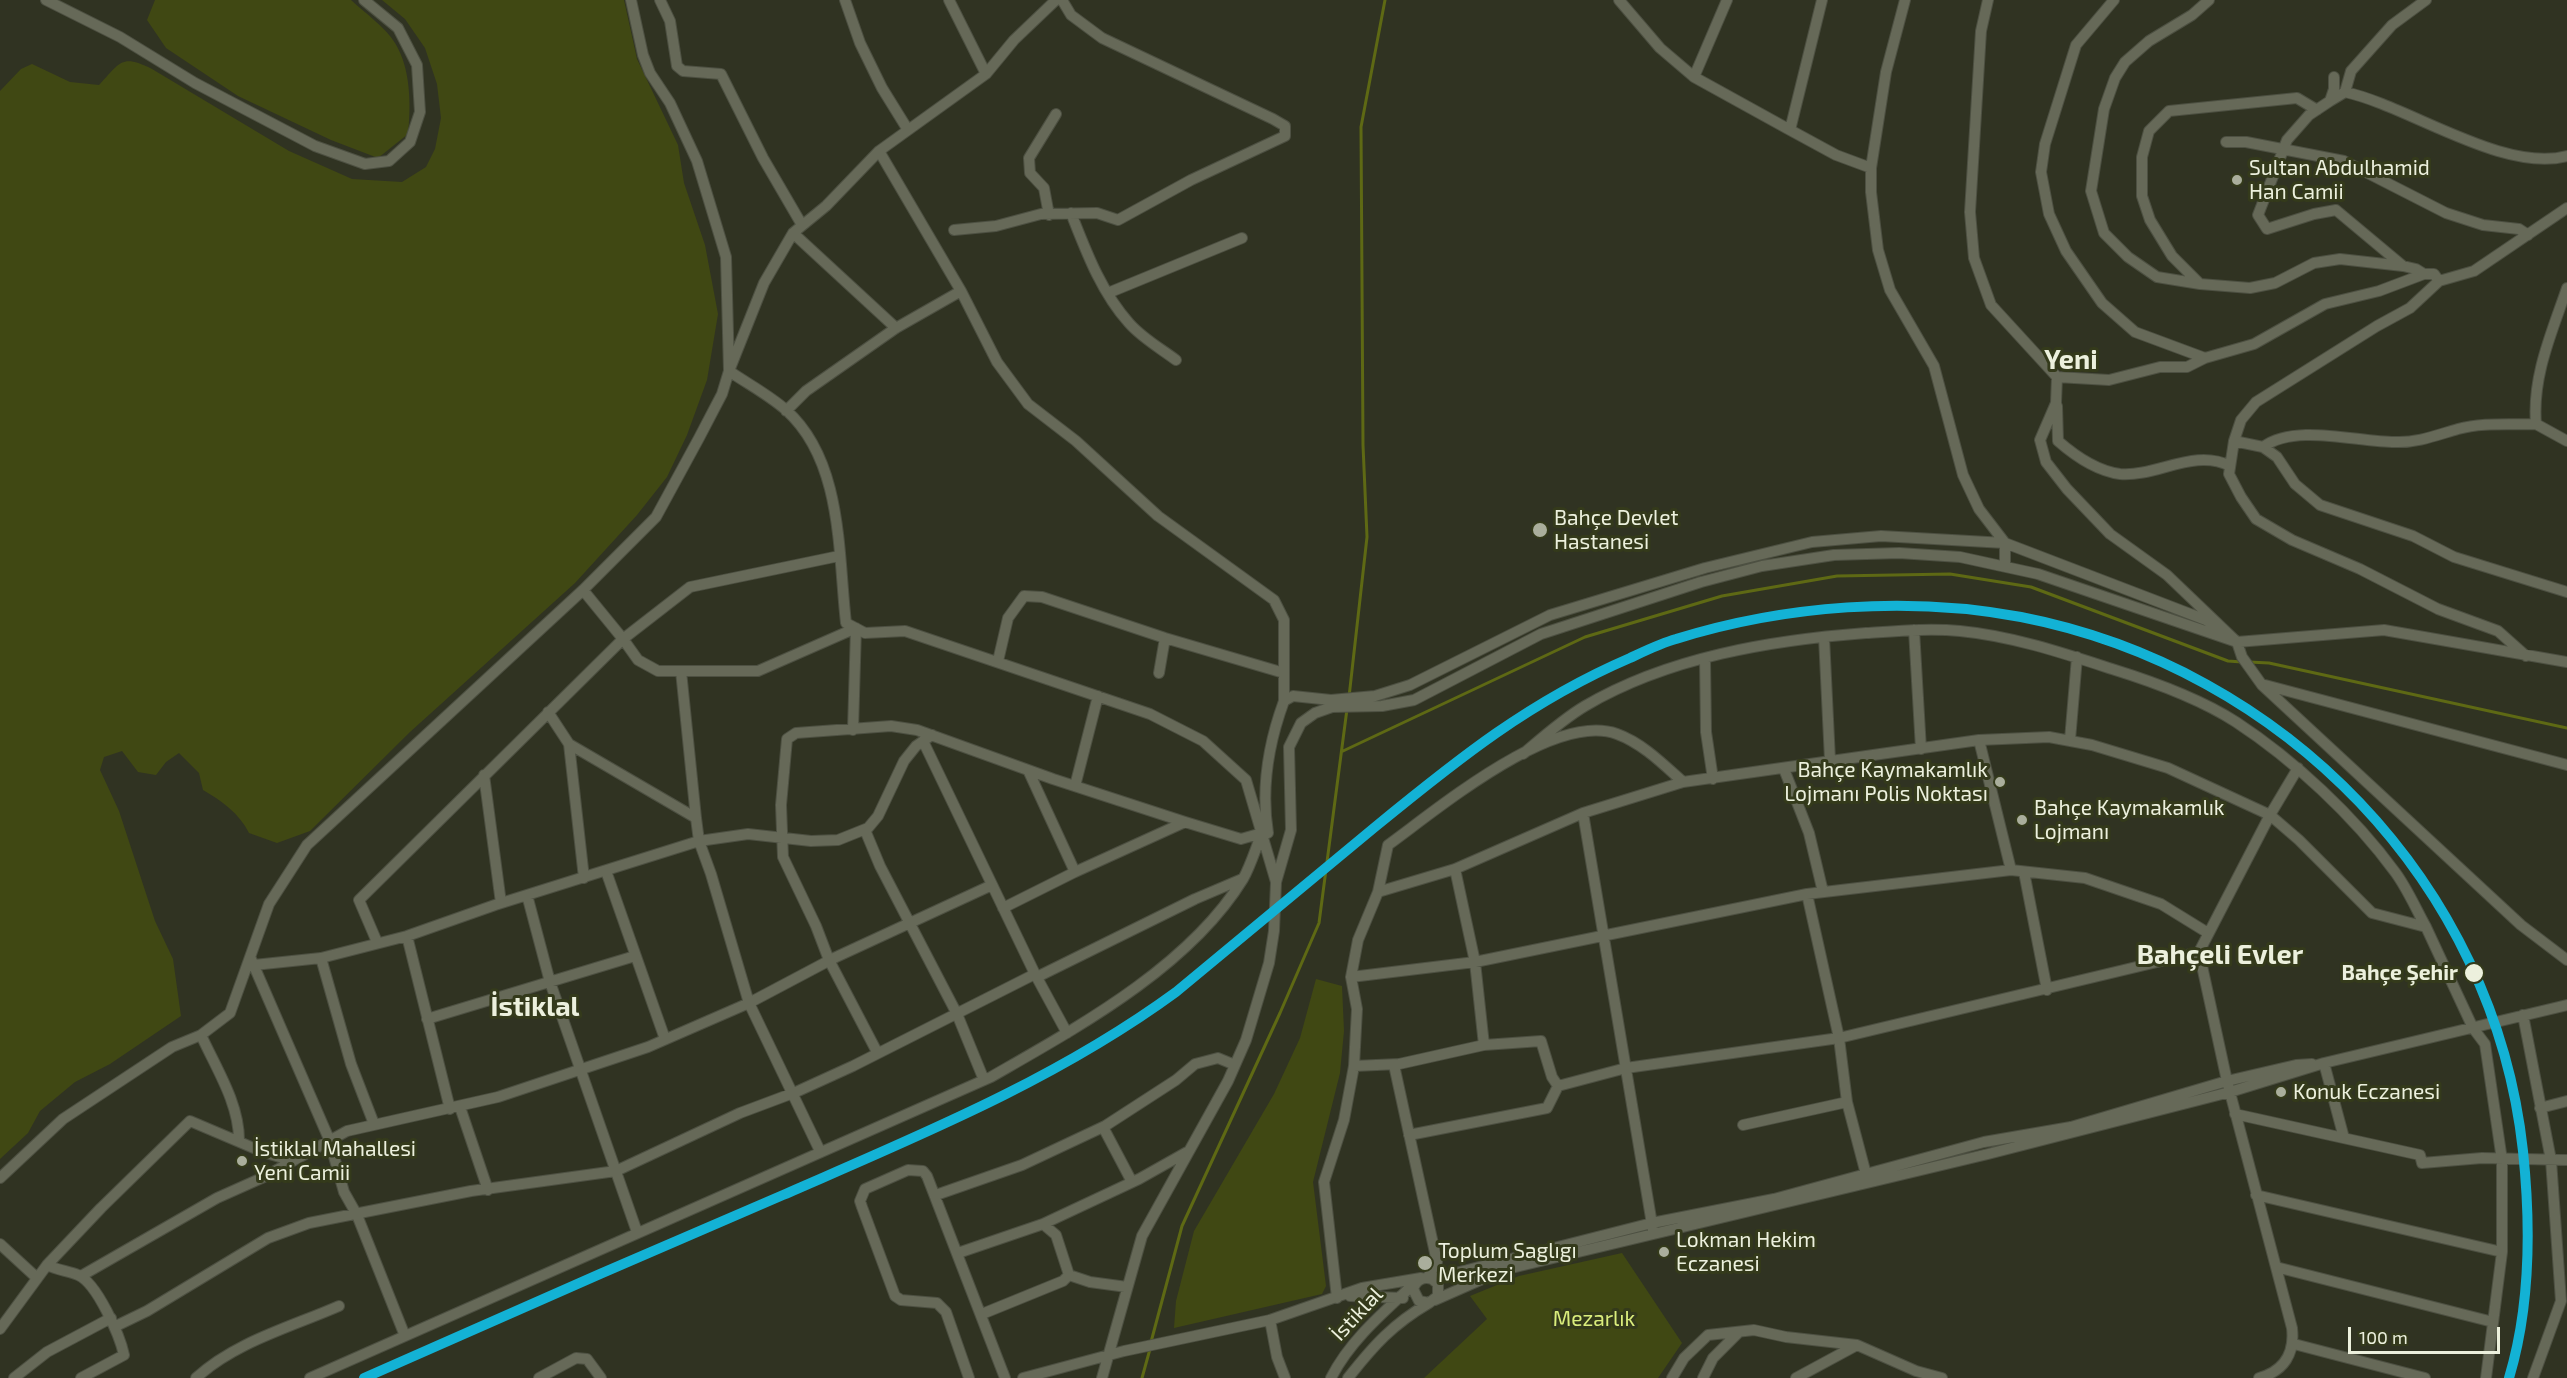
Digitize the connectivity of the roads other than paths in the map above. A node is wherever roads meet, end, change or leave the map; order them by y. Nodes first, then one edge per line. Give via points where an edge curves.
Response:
1 (46, 0) edge
2 (364, 0) edge
3 (631, 0) edge
4 (660, 0) edge
5 (845, 0) edge
6 (949, 0) edge
7 (1056, 0) edge
8 (1062, 0) edge
9 (1619, 0) edge
10 (1727, 0) edge
11 (1822, 0) edge
12 (1905, 0) edge
13 (1988, 0) edge
14 (2114, 0) edge
15 (2209, 0) edge
16 (2424, 0) edge
17 (986, 74) junction
18 (1694, 77) junction
19 (2334, 77) dead end
20 (2345, 92) junction
21 (2330, 101) junction
22 (2317, 110) junction
23 (1056, 114) dead end
24 (908, 130) junction
25 (1791, 130) junction
26 (2226, 142) dead end
27 (2282, 150) junction
28 (879, 151) junction
29 (2567, 156) edge
30 (1871, 168) junction
31 (2567, 208) edge
32 (1071, 213) junction
33 (1049, 214) junction
34 (802, 225) junction
35 (954, 230) dead end
36 (793, 233) junction
37 (2528, 235) junction
38 (1242, 238) dead end
39 (2403, 266) junction
40 (2424, 274) junction
41 (2439, 281) junction
42 (2200, 284) junction
43 (2567, 288) edge
44 (961, 291) junction
45 (1108, 293) junction
46 (896, 328) junction
47 (2205, 358) junction
48 (1176, 360) dead end
49 (729, 371) junction
50 (2057, 377) junction
51 (2056, 403) junction
52 (786, 411) junction
53 (2536, 424) junction
54 (2565, 439) edge
55 (2234, 441) junction
56 (2263, 447) junction
57 (2230, 466) junction
58 (2005, 543) junction
59 (838, 556) junction
60 (2005, 565) junction
61 (584, 590) junction
62 (2567, 592) edge
63 (856, 628) junction
64 (1914, 630) junction
65 (1824, 636) junction
66 (1165, 638) junction
67 (623, 639) junction
68 (2237, 642) junction
69 (2526, 656) junction
70 (2077, 657) junction
71 (1705, 659) junction
72 (998, 661) junction
73 (2567, 662) edge
74 (681, 671) junction
75 (1159, 673) dead end
76 (1284, 673) junction
77 (2260, 681) junction
78 (1098, 696) junction
79 (1284, 701) junction
80 (1373, 701) junction
81 (1333, 703) junction
82 (548, 712) junction
83 (853, 730) junction
84 (928, 738) junction
85 (1979, 740) junction
86 (2070, 740) junction
87 (569, 744) junction
88 (1921, 749) junction
89 (1524, 754) junction
90 (1830, 760) junction
91 (2567, 765) edge
92 (2298, 768) junction
93 (1784, 769) junction
94 (1028, 770) junction
95 (484, 775) junction
96 (1713, 779) junction
97 (1683, 782) junction
98 (1075, 786) junction
99 (1583, 813) junction
100 (2270, 815) junction
101 (696, 818) junction
102 (1185, 822) junction
103 (865, 830) junction
104 (1262, 832) junction
105 (780, 838) junction
106 (699, 841) junction
107 (1455, 869) junction
108 (2011, 870) junction
109 (606, 871) junction
110 (1075, 872) junction
111 (2024, 872) junction
112 (584, 878) junction
113 (1243, 878) junction
114 (1276, 882) junction
115 (992, 885) junction
116 (1378, 892) junction
117 (1823, 892) junction
118 (1807, 894) junction
119 (527, 895) junction
120 (501, 903) junction
121 (1003, 908) junction
122 (909, 922) junction
123 (2426, 927) junction
124 (2208, 933) junction
125 (1604, 934) junction
126 (406, 936) junction
127 (377, 942) junction
128 (2199, 952) junction
129 (635, 956) junction
130 (321, 958) junction
131 (252, 960) junction
132 (829, 960) junction
133 (2567, 960) edge
134 (1475, 962) junction
135 (1036, 976) junction
136 (1351, 977) junction
137 (550, 982) junction
138 (2047, 990) junction
139 (749, 1003) junction
140 (2567, 1005) edge
141 (957, 1014) junction
142 (2523, 1015) junction
143 (427, 1019) junction
144 (2473, 1028) junction
145 (1067, 1033) junction
146 (201, 1035) junction
147 (1839, 1038) junction
148 (665, 1040) junction
149 (1484, 1045) junction
150 (877, 1052) junction
151 (2324, 1064) junction
152 (1235, 1065) junction
153 (1394, 1065) junction
154 (1354, 1066) junction
155 (1626, 1068) junction
156 (583, 1070) junction
157 (984, 1080) junction
158 (1558, 1086) junction
159 (2228, 1086) junction
160 (793, 1093) junction
161 (2567, 1101) edge
162 (1847, 1102) junction
163 (455, 1108) junction
164 (2540, 1108) junction
165 (2235, 1114) junction
166 (374, 1124) junction
167 (1743, 1125) dead end
168 (1103, 1127) junction
169 (1409, 1135) junction
170 (2344, 1138) junction
171 (329, 1139) junction
172 (238, 1140) junction
173 (1984, 1142) junction
174 (1190, 1150) junction
175 (820, 1151) junction
176 (1988, 1154) junction
177 (2502, 1160) junction
178 (2551, 1160) junction
179 (2567, 1160) edge
180 (293, 1161) junction
181 (616, 1172) junction
182 (0, 1178) edge
183 (1867, 1179) junction
184 (1132, 1182) junction
185 (488, 1190) junction
186 (936, 1195) junction
187 (2256, 1196) junction
188 (357, 1215) junction
189 (1652, 1222) junction
190 (1043, 1224) junction
191 (637, 1232) junction
192 (1654, 1234) junction
193 (0, 1244) edge
194 (958, 1252) junction
195 (2502, 1252) junction
196 (47, 1265) junction
197 (2276, 1267) junction
198 (1069, 1275) junction
199 (81, 1276) junction
200 (37, 1278) junction
201 (1425, 1279) junction
202 (1127, 1287) junction
203 (1338, 1298) junction
204 (1399, 1298) junction
205 (1428, 1301) junction
206 (2564, 1301) edge
207 (339, 1306) dead end
208 (982, 1314) junction
209 (1270, 1320) junction
210 (114, 1322) junction
211 (2493, 1322) junction
212 (0, 1329) edge
213 (1739, 1332) junction
214 (405, 1336) junction
215 (2294, 1344) junction
216 (1857, 1345) junction
217 (1111, 1355) junction
218 (14, 1378) edge
219 (81, 1378) edge
220 (196, 1378) edge
221 (310, 1378) edge
222 (539, 1378) edge
223 (601, 1378) edge
224 (969, 1378) edge
225 (1005, 1378) edge
226 (1023, 1378) edge
227 (1102, 1378) edge
228 (1285, 1378) edge
229 (1331, 1378) edge
230 (1348, 1378) edge
231 (1672, 1378) edge
232 (1703, 1378) edge
233 (1796, 1378) edge
234 (1942, 1378) edge
235 (2259, 1378) edge
236 (2425, 1378) edge
237 (2486, 1378) edge
238 (2533, 1378) edge

1 - 2 street via 315,146 365,164 389,161 410,142 420,112 417,65 408,46 398,28
3 - 49 street via 643,55 697,161 726,257
4 - 34 street via 670,21 677,66 683,71 721,74
5 - 24 street via 860,43
6 - 17 street
7 - 17 street via 1014,40
8 - 32 street via 1071,15 1102,38 1273,119 1286,131 1279,139 1118,220 1097,213
9 - 18 street via 1660,48
10 - 18 street
11 - 25 street
12 - 30 street via 1886,72
13 - 50 street via 1981,31 1970,212 1974,258 1991,305
14 - 47 street via 2076,45 2045,144 2041,172 2049,214 2066,251 2102,303 2135,332
15 - 42 street via 2149,41 2120,70 2104,109 2091,191 2104,233 2128,257 2157,277
16 - 20 street via 2392,24 2351,71
17 - 24 street
18 - 25 street
19 - 21 street
20 - 21 street
20 - 29 street via 2367,97 2457,138 2520,156
21 - 22 street
22 - 27 street
22 - 42 street via 2297,98 2169,111 2149,131 2142,157 2144,204 2172,256
23 - 33 street via 1029,158 1030,173 1044,188
24 - 28 street
25 - 30 street via 1836,155
26 - 27 street
27 - 37 street via 2344,161 2446,213 2483,225 2519,229
27 - 39 street via 2258,215 2267,229 2336,210
28 - 34 street
28 - 44 street
30 - 58 street via 1878,250 1890,290 1934,366 1963,475 1979,509
31 - 37 street
32 - 33 street
32 - 45 street via 1088,257
33 - 35 street via 996,226
34 - 36 street
36 - 46 street
36 - 49 street via 764,283
37 - 41 street via 2474,271
38 - 45 street
39 - 40 street
39 - 42 street via 2340,259 2314,263 2276,283 2250,288
40 - 41 street via 2434,274
40 - 47 street via 2379,291 2325,304 2254,344
41 - 55 street via 2410,308 2256,402 2241,420
43 - 53 street via 2537,381
44 - 46 street
44 - 76 street via 997,362 1028,404 1076,441 1158,516 1274,600 1284,620
45 - 48 street via 1143,337
46 - 52 street via 806,391
47 - 50 street via 2187,367 2160,367 2109,380
49 - 52 street
49 - 61 street via 722,394 657,517
50 - 51 street
51 - 57 street via 2058,441 2078,458 2119,474 2215,458
51 - 68 street via 2040,440 2046,462 2110,534 2168,575
52 - 59 street via 815,446 831,492
53 - 54 street
53 - 56 street via 2472,427 2397,443 2307,435 2274,439
55 - 56 street
55 - 57 street
56 - 62 street via 2277,457 2295,484 2320,505 2413,536 2454,557
57 - 69 street via 2229,474 2256,519 2438,609 2498,631
58 - 60 street
58 - 68 street via 2206,620
58 - 80 street via 1881,536 1765,551 1550,615
59 - 63 street via 846,623
59 - 67 street via 690,587
60 - 68 street
60 - 80 street via 1960,557 1899,554 1834,555 1762,566 1541,634 1414,700
61 - 67 street
61 - 131 street via 307,844 269,904
63 - 72 street via 865,633 905,631
63 - 74 street via 758,671
63 - 83 street
64 - 65 street
64 - 70 street via 1960,631 2010,639
64 - 88 street
65 - 71 street via 1791,639
65 - 90 street
66 - 72 street via 1042,597 1024,596 1008,618
66 - 75 street
66 - 76 street
67 - 74 street via 641,662 658,671
67 - 82 street
68 - 69 street via 2384,630
68 - 77 street via 2242,657
69 - 73 street
70 - 86 street
70 - 92 street via 2186,696 2234,721
71 - 89 street via 1628,684 1585,706
71 - 96 street via 1706,732
72 - 78 street
74 - 101 street
76 - 79 street
77 - 91 street
77 - 133 street via 2521,925
78 - 98 street
78 - 104 street via 1150,714 1203,741 1246,780
79 - 81 street via 1293,696
79 - 114 street via 1269,751 1264,813
80 - 81 street
81 - 114 street via 1301,723 1292,740 1291,830
82 - 87 street
82 - 95 street
83 - 84 street via 891,726
83 - 105 street via 796,733 787,739
84 - 94 street
84 - 103 street via 904,761 878,816
84 - 115 street
85 - 86 street
85 - 88 street
85 - 108 street
86 - 100 street via 2168,768
87 - 101 street
87 - 112 street
88 - 90 street
89 - 97 street via 1559,735 1585,730 1616,734 1650,753
89 - 116 street via 1498,767 1388,845
90 - 93 street
92 - 100 street
92 - 123 street via 2396,873
93 - 96 street
93 - 117 street via 1809,833
94 - 98 street
94 - 110 street
95 - 120 street
95 - 127 street via 359,900
96 - 97 street
97 - 99 street
98 - 102 street
99 - 107 street
99 - 125 street
100 - 123 street via 2372,913
100 - 124 street
101 - 106 street
102 - 104 street via 1241,839
102 - 110 street
103 - 105 street via 838,840
103 - 122 street
104 - 113 street
104 - 114 street
105 - 106 street via 748,834
105 - 132 street via 783,857
106 - 109 street
106 - 139 street
107 - 116 street
107 - 134 street
108 - 111 street
108 - 117 street
109 - 112 street
109 - 129 street
110 - 121 street
111 - 124 street via 2085,878 2161,904
111 - 138 street
112 - 119 street
113 - 135 street
113 - 145 street via 1203,929 1160,967
114 - 152 street via 1269,963
115 - 121 street
115 - 122 street
116 - 136 street via 1358,940
117 - 118 street
118 - 125 street
118 - 147 street
119 - 120 street
119 - 137 street
120 - 126 street
121 - 135 street
122 - 132 street
122 - 141 street
123 - 144 street
124 - 128 street
125 - 134 street
125 - 155 street
126 - 127 street
126 - 143 street
127 - 130 street
128 - 138 street
128 - 159 street
129 - 137 street
129 - 148 street
130 - 131 street
130 - 166 street via 351,1064
131 - 146 street via 230,1013
131 - 171 street
132 - 139 street
132 - 150 street
134 - 136 street
134 - 149 street
135 - 141 street
135 - 145 street
136 - 154 street via 1357,1009
137 - 143 street
137 - 156 street
138 - 147 street
139 - 148 street
139 - 160 street
140 - 142 street
141 - 150 street
141 - 157 street
142 - 144 street
142 - 164 street
143 - 163 street
144 - 151 street
144 - 177 street via 2485,1044
145 - 157 street
146 - 172 street via 239,1124
146 - 182 street via 172,1047 63,1119
147 - 155 street
147 - 162 street
148 - 156 street
149 - 153 street
149 - 158 street via 1541,1041
150 - 160 street
151 - 159 street via 2296,1065
151 - 170 street
152 - 168 street via 1218,1058 1196,1064
152 - 174 street
153 - 154 street
153 - 169 street
154 - 203 street via 1344,1120 1324,1182
155 - 158 street
155 - 189 street
156 - 163 street
156 - 181 street
157 - 175 street
158 - 169 street via 1547,1108
159 - 165 street
159 - 173 street via 2072,1127
159 - 176 street
160 - 175 street
160 - 181 street via 740,1113
161 - 164 street
162 - 167 street
162 - 183 street
163 - 166 street
163 - 185 street
164 - 178 street
165 - 170 street
165 - 187 street
166 - 171 street
168 - 184 street
168 - 186 street via 1022,1165
169 - 201 street via 1437,1262
170 - 177 street via 2420,1155 2422,1164 2481,1158
171 - 180 street
171 - 188 street via 344,1192
172 - 180 street
172 - 196 street via 190,1121
173 - 176 street
173 - 183 street
174 - 184 street
174 - 202 street via 1142,1236
175 - 191 street
176 - 183 street
177 - 178 street
177 - 195 street
178 - 179 street
178 - 206 street
180 - 199 street via 217,1198
181 - 185 street
181 - 191 street
183 - 189 street
183 - 192 street
184 - 190 street
185 - 188 street
186 - 194 street
186 - 224 street via 927,1176 915,1169 865,1189 860,1201 895,1296 937,1303 946,1312
187 - 195 street
187 - 197 street
188 - 210 street via 309,1223 268,1238 147,1311
188 - 214 street
189 - 192 street
189 - 201 street
190 - 194 street
190 - 198 street via 1056,1235
191 - 214 street
192 - 205 street via 1503,1270
193 - 200 street
194 - 208 street
195 - 211 street
196 - 199 street
196 - 200 street
197 - 211 street
197 - 215 street
198 - 202 street
198 - 208 street via 1063,1281
199 - 210 street
200 - 212 street
201 - 203 street via 1362,1288
201 - 204 street, İstiklal
201 - 205 street via 1439,1289
201 - 205 street via 1414,1293
202 - 217 street
203 - 204 street
203 - 209 street
204 - 205 street
204 - 229 street, İstiklal via 1346,1355
205 - 230 street via 1401,1319 1375,1344
206 - 238 street
207 - 220 street via 265,1336 212,1364
208 - 225 street
209 - 217 street
209 - 228 street
210 - 218 street via 47,1352
210 - 219 street via 124,1355
211 - 237 street
213 - 216 street via 1754,1330
213 - 231 street via 1708,1335 1684,1358
213 - 232 street via 1713,1358
214 - 221 street
215 - 235 street via 2288,1360 2274,1374
215 - 236 street
216 - 233 street
216 - 234 street
217 - 226 street
217 - 227 street
222 - 223 street via 576,1358 587,1359

